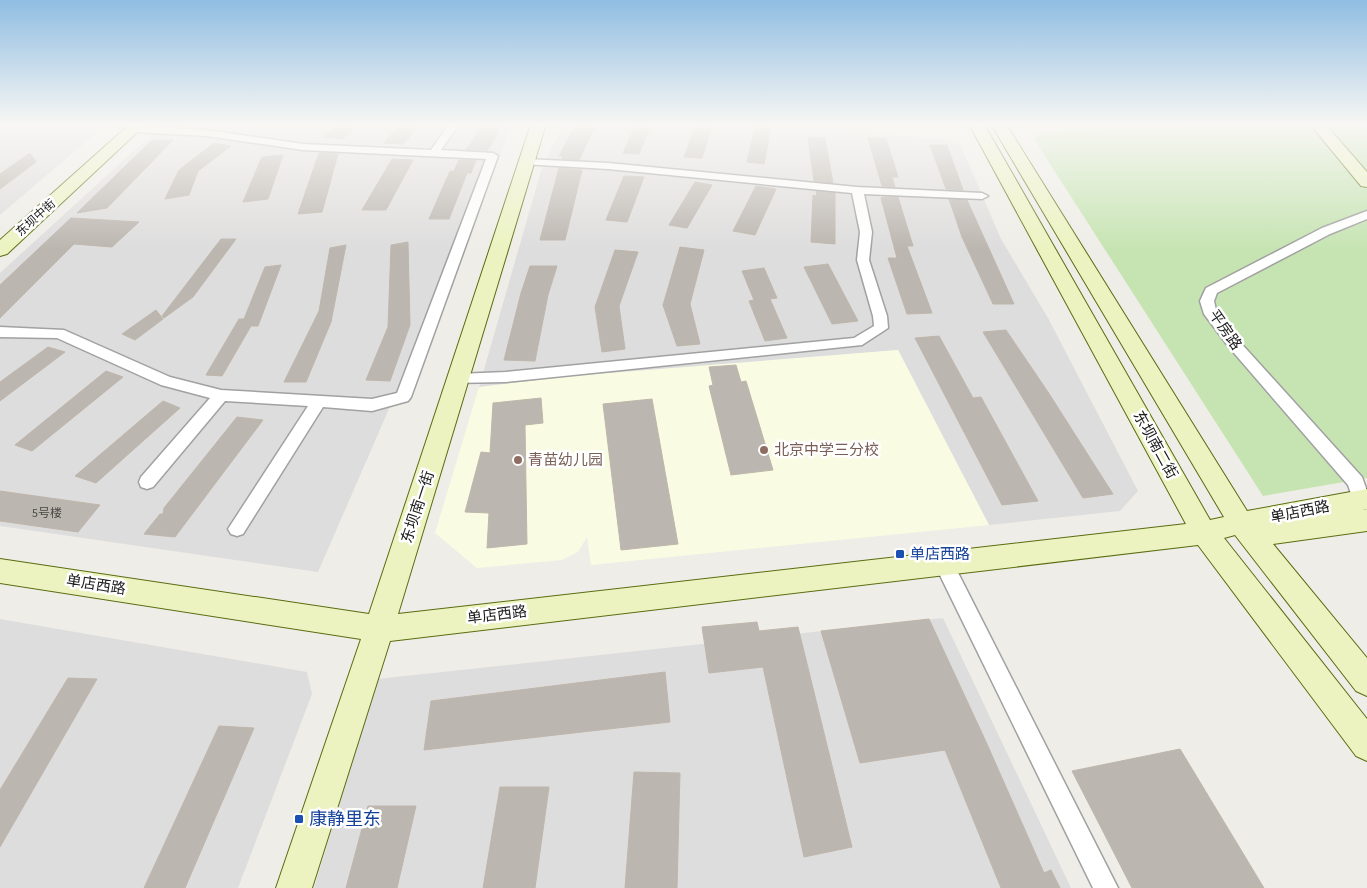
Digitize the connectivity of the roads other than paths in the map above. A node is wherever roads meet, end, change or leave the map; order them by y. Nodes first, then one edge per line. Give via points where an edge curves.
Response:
1 (94, 165) edge
2 (490, 165) edge
3 (525, 165) edge
4 (597, 165) edge
5 (999, 165) edge
6 (1023, 165) edge
7 (1353, 165) edge
8 (1367, 182) edge
9 (857, 190) junction
10 (982, 196) dead end
11 (1367, 215) edge
12 (0, 250) edge
13 (0, 332) edge
14 (457, 379) junction
15 (221, 395) junction
16 (319, 401) junction
17 (147, 482) dead end
18 (1365, 507) edge
19 (237, 530) dead end
20 (1246, 530) junction
21 (1204, 533) junction
22 (943, 563) junction
23 (0, 571) edge
24 (379, 629) junction
25 (1367, 681) edge
26 (1367, 745) edge
27 (294, 888) edge
28 (1106, 888) edge

1 - 12 street, 东坝中街
2 - 16 street via 404,397 372,405
3 - 14 street, 东坝南一街
4 - 9 street
5 - 21 street, 东坝南二街
6 - 20 street, 东坝南二街
7 - 8 street
9 - 10 street
9 - 14 street via 866,232 863,260 881,328 857,342 506,377
11 - 18 street, 平房路 via 1326,230 1211,292 1207,301 1210,311 1233,343 1356,482
13 - 15 street via 59,333 166,381
14 - 24 street, 东坝南一街
15 - 16 street
15 - 17 street
16 - 19 street
18 - 20 street, 单店西路
20 - 21 street, 单店西路
20 - 25 street, 东坝南二街
21 - 22 street, 单店西路
21 - 26 street, 东坝南二街
22 - 24 street, 单店西路
22 - 28 street
23 - 24 street, 单店西路
24 - 27 street, 东坝南一街

